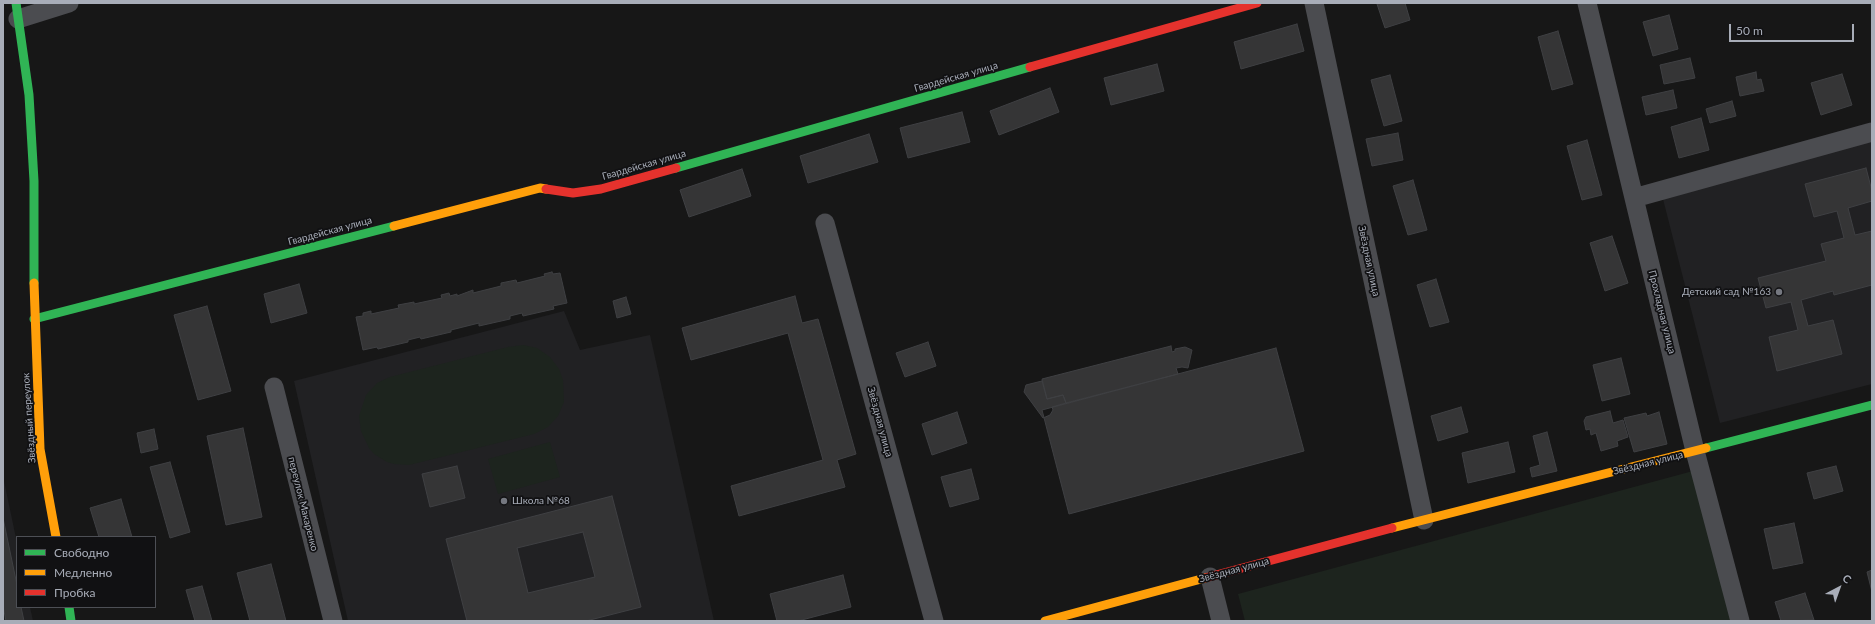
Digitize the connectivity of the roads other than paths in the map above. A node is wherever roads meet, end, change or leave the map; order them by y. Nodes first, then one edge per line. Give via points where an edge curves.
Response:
1 (69, 3) edge
2 (1257, 3) edge
3 (1314, 3) edge
4 (1587, 3) edge
5 (17, 11) edge
6 (1872, 132) edge
7 (1634, 198) junction
8 (825, 223) dead end
9 (34, 319) junction
10 (274, 387) dead end
11 (1872, 405) edge
12 (1695, 451) junction
13 (1424, 520) junction
14 (56, 536) edge
15 (1210, 577) junction
16 (69, 608) edge
17 (72, 621) edge
18 (333, 621) edge
19 (934, 621) edge
20 (1045, 621) edge
21 (1221, 621) edge
22 (1740, 621) edge

1 - 5 street
2 - 9 street, Гвардейская улица via 601,189 573,193 540,188
3 - 13 street, Звёздная улица
4 - 7 street, Прохладная улица
5 - 9 street, Звёздный переулок via 29,95 34,181
6 - 7 street
7 - 12 street, Прохладная улица
8 - 19 street, Звёздная улица
9 - 14 street, Звёздный переулок via 40,450
10 - 18 street, переулок Макаренко
11 - 12 street, Звёздная улица
12 - 13 street, Звёздная улица
12 - 22 street, Прохладная улица
13 - 15 street, Звёздная улица
15 - 20 street, Звёздная улица
15 - 21 street
16 - 17 street

